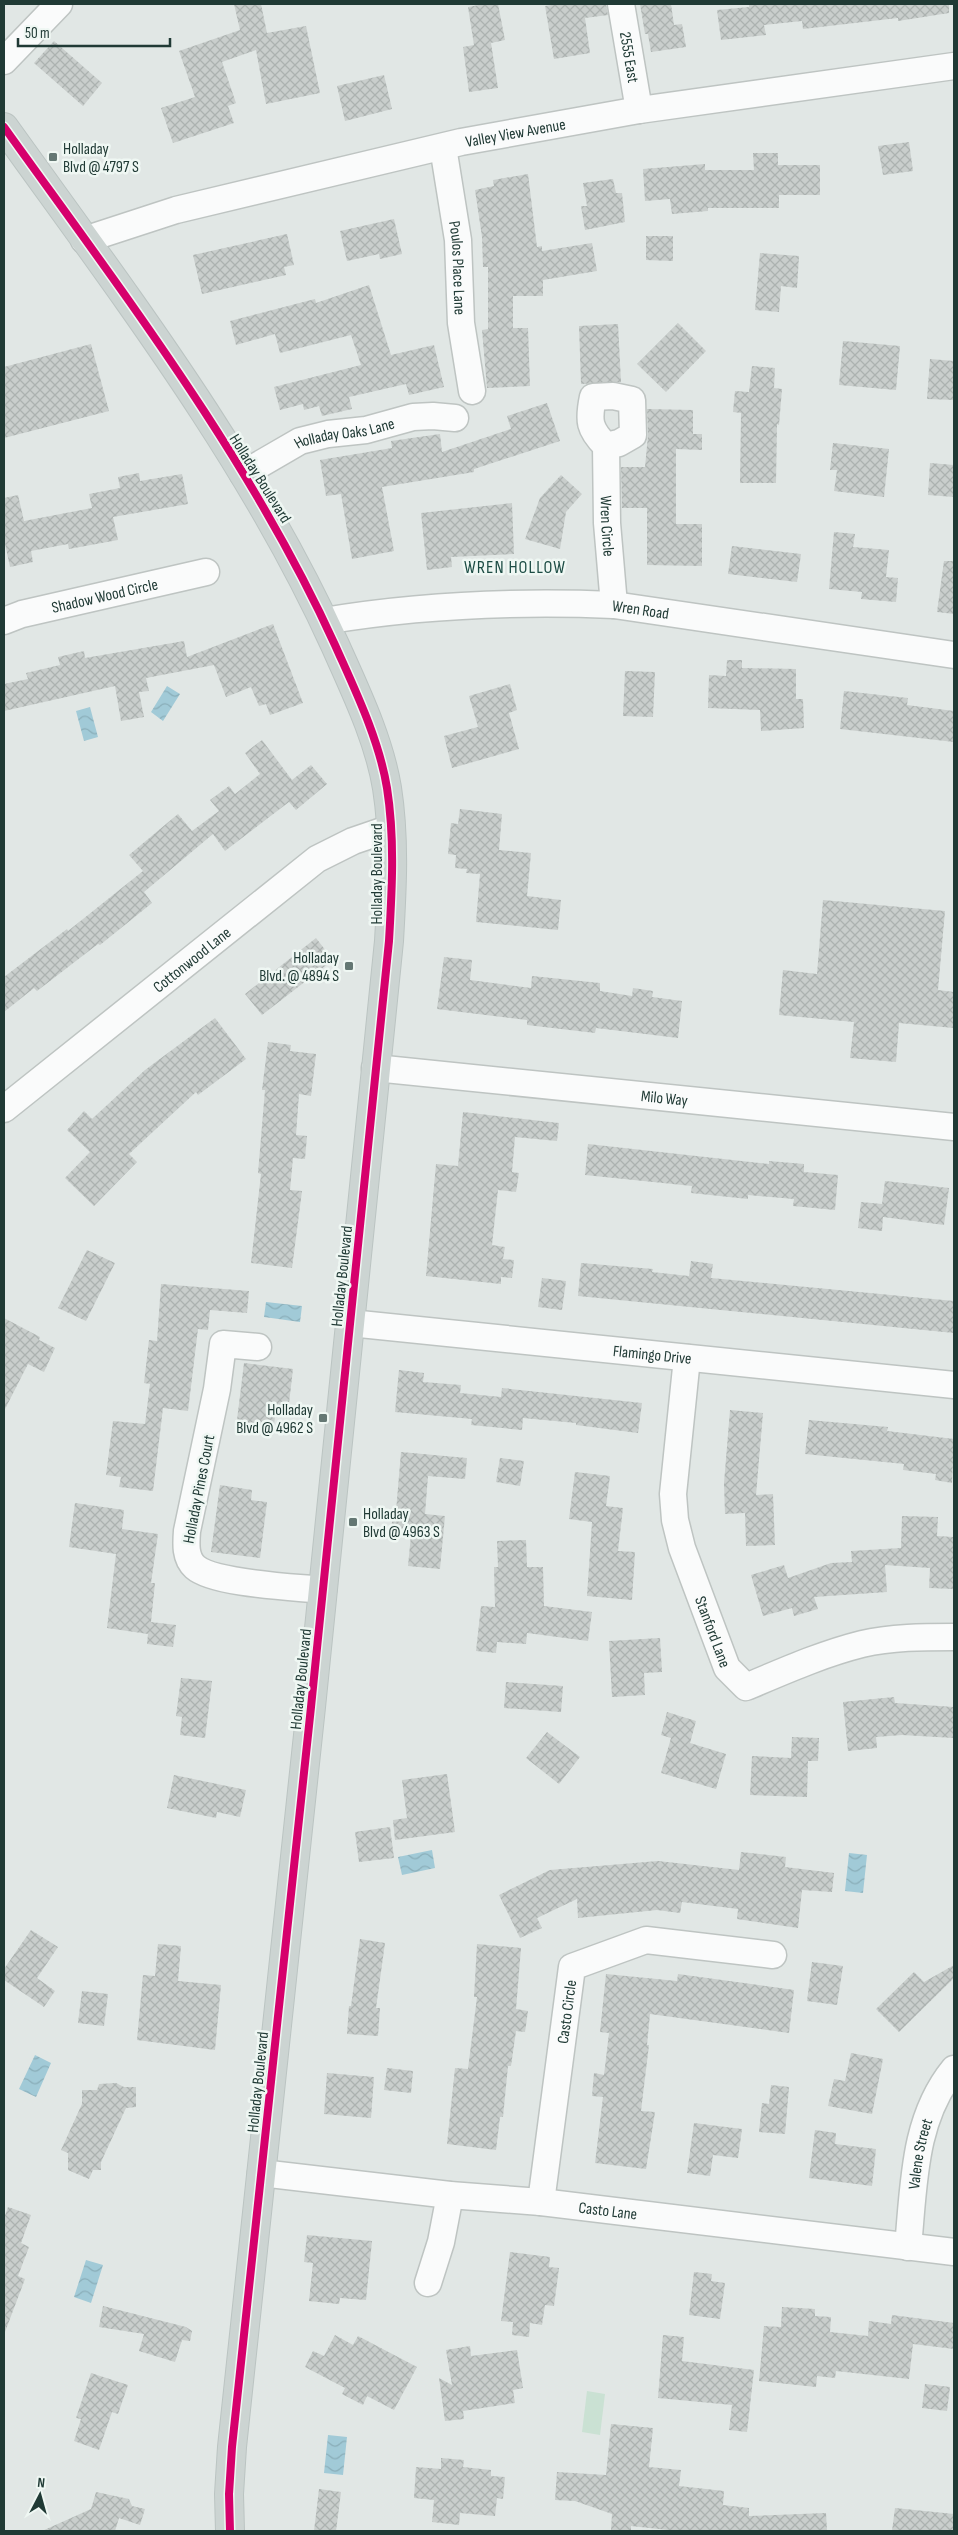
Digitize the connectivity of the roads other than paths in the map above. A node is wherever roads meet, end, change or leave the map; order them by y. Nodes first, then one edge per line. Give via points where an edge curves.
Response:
1 (59, 4) edge
2 (621, 4) edge
3 (4, 61) edge
4 (954, 66) edge
5 (638, 110) junction
6 (4, 127) edge
7 (443, 147) junction
8 (84, 240) junction
9 (472, 391) dead end
10 (455, 418) dead end
11 (606, 446) dead end
12 (243, 474) junction
13 (206, 572) dead end
14 (614, 605) junction
15 (4, 621) edge
16 (324, 621) junction
17 (954, 655) edge
18 (391, 828) junction
19 (375, 1068) junction
20 (4, 1109) edge
21 (954, 1128) edge
22 (350, 1323) junction
23 (258, 1347) dead end
24 (687, 1358) junction
25 (954, 1385) edge
26 (323, 1590) junction
27 (954, 1637) edge
28 (773, 1955) dead end
29 (954, 2069) edge
30 (261, 2173) junction
31 (450, 2195) junction
32 (541, 2202) junction
33 (908, 2247) junction
34 (954, 2252) edge
35 (428, 2283) dead end
36 (230, 2531) edge

1 - 3 street
2 - 5 street, 2555 East
4 - 5 street, Valley View Avenue
5 - 7 street, Valley View Avenue
6 - 8 main road, Holladay Boulevard
7 - 8 street, Valley View Avenue via 176,210
7 - 9 street, Poulos Place Lane via 458,240 461,323
8 - 12 main road, Holladay Boulevard via 188,387
10 - 12 street, Holladay Oaks Lane via 413,417 366,430 300,441
11 - 14 street, Wren Circle via 607,523
12 - 16 main road, Holladay Boulevard via 299,569
13 - 15 street, Shadow Wood Circle via 22,614
14 - 16 street, Wren Road via 477,605 375,612
14 - 17 street, Wren Road
16 - 18 main road, Holladay Boulevard via 375,745 387,787
18 - 19 main road, Holladay Boulevard via 391,907
18 - 20 street, Cottonwood Lane via 353,840 317,859
19 - 21 street, Milo Way
19 - 22 main road, Holladay Boulevard
22 - 24 street, Flamingo Drive
22 - 26 main road, Holladay Boulevard
23 - 26 street, Holladay Pines Court via 223,1344 217,1389 186,1531 186,1552 195,1567 212,1576
24 - 25 street, Flamingo Drive
24 - 27 street, Stanford Lane via 673,1494 675,1520 682,1548 727,1668 746,1687 863,1644 921,1637
26 - 30 main road, Holladay Boulevard
28 - 32 street, Casto Circle via 646,1940 572,1967
29 - 33 street, Valene Street via 937,2094 923,2127
30 - 31 street, Casto Lane
30 - 36 main road, Holladay Boulevard via 232,2447
31 - 32 street, Casto Lane
31 - 35 street via 441,2242
32 - 33 street, Casto Lane
33 - 34 street, Casto Lane

